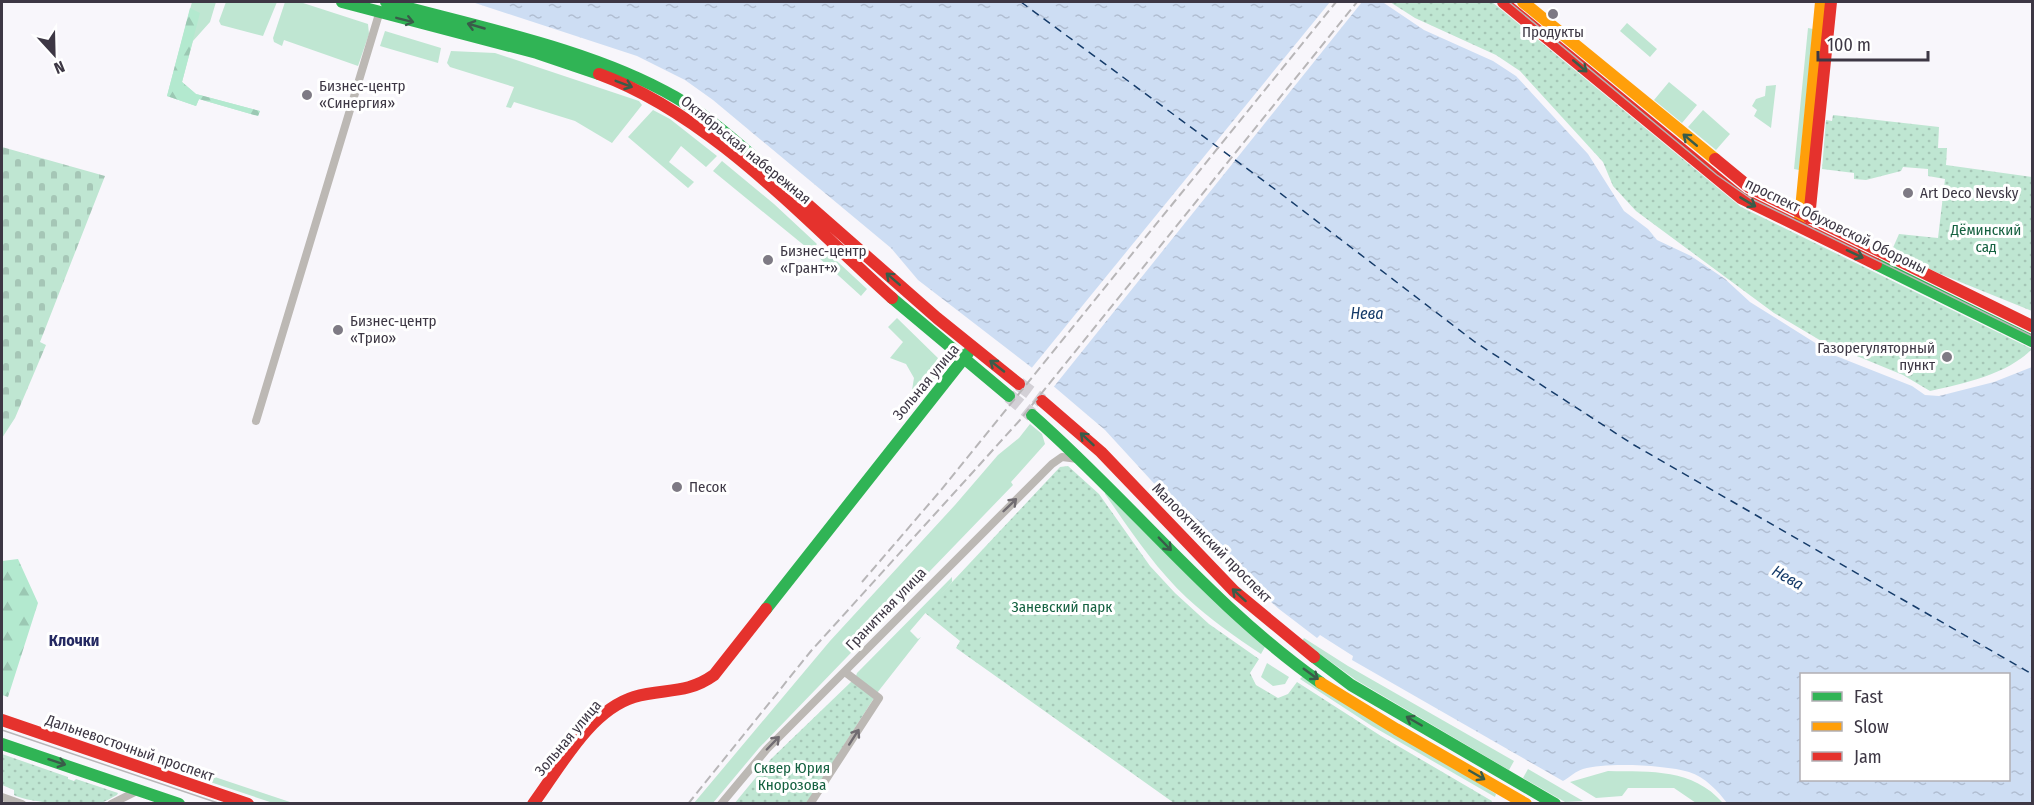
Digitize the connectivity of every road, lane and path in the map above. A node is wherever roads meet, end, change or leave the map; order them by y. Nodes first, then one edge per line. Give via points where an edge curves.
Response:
1 (342, 2) edge
2 (386, 2) edge
3 (1503, 2) edge
4 (1523, 2) edge
5 (1821, 2) edge
6 (1831, 2) edge
7 (379, 14) junction
8 (1804, 220) junction
9 (2015, 317) junction
10 (2032, 319) edge
11 (2032, 326) edge
12 (2032, 341) edge
13 (974, 348) junction
14 (963, 362) junction
15 (1019, 384) tunnel mouth
16 (1009, 396) tunnel mouth
17 (1042, 401) tunnel mouth
18 (1032, 415) tunnel mouth
19 (256, 421) dead end
20 (1083, 460) junction
21 (845, 672) junction
22 (2, 720) edge
23 (2, 744) edge
24 (139, 790) junction
25 (2, 797) edge
26 (22, 804) edge
27 (111, 804) edge
28 (179, 804) edge
29 (249, 804) edge
30 (533, 804) edge
31 (543, 804) edge
32 (721, 804) edge
33 (810, 804) edge
34 (1526, 804) edge
35 (1555, 804) edge

1 - 7 main road, Октябрьская набережная
13 -> 2 main road, Октябрьская набережная via 739,145 678,98 636,76 532,42
3 -> 8 main road, проспект Обуховской Обороны via 1729,189 1765,212
8 -> 4 main road, проспект Обуховской Обороны via 1749,187
5 - 8 main road
6 - 8 main road
7 -> 14 main road, Октябрьская набережная via 509,45 575,66 631,86 680,113 807,220
7 - 19 street
8 - 9 main road, проспект Обуховской Обороны
8 -> 12 main road, проспект Обуховской Обороны
9 - 10 main road
9 - 11 main road, проспект Обуховской Обороны
13 - 14 main road, Зольная улица
15 -> 13 main road, Октябрьская набережная
14 - 16 main road, Октябрьская набережная
14 - 30 main road, Зольная улица via 714,675 691,690 636,696 614,706 596,723
14 - 31 main road, Зольная улица via 721,678 694,697 639,703 618,713
35 -> 17 main road, Малоохтинский проспект via 1352,685 1293,642 1234,591 1101,452
18 - 20 main road
21 -> 20 street, Гранитная улица via 1055,460 1066,456
20 -> 34 main road via 1223,603 1273,646 1343,697
32 -> 21 street, Гранитная улица via 767,749
33 -> 21 street via 879,698
22 - 29 main road, Дальневосточный проспект
23 -> 24 main road
24 - 27 street
24 - 28 main road
25 - 26 street

